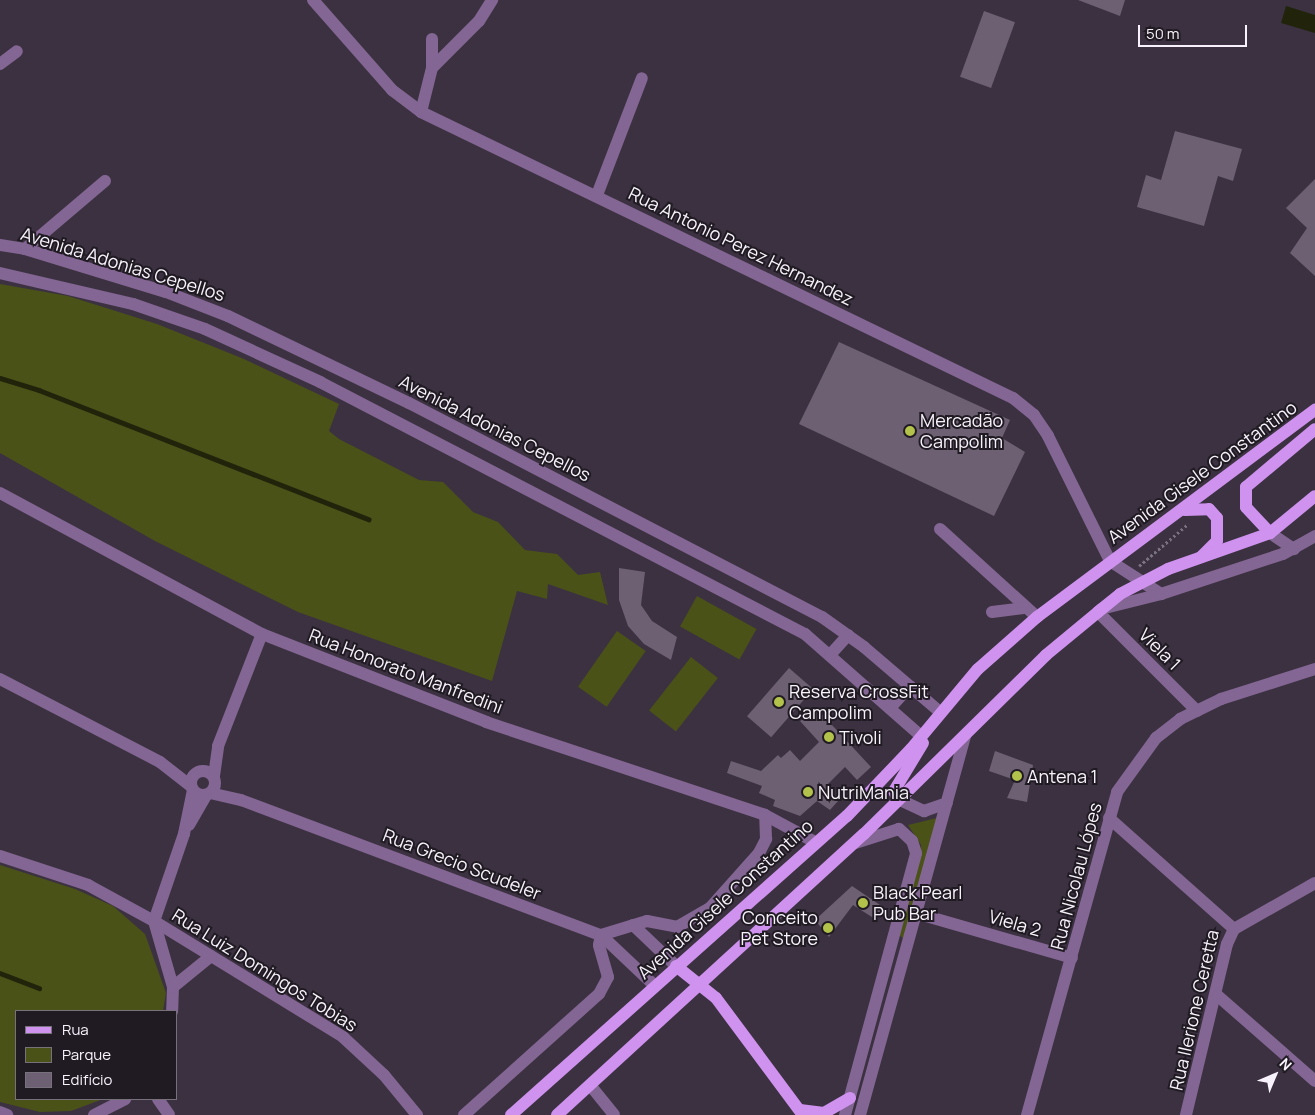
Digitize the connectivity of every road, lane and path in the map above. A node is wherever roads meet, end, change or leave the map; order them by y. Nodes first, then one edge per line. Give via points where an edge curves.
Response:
1 (313, 0) edge
2 (492, 0) edge
3 (432, 39) dead end
4 (17, 51) dead end
5 (0, 64) edge
6 (432, 68) junction
7 (642, 78) dead end
8 (421, 112) junction
9 (105, 181) dead end
10 (597, 195) junction
11 (0, 245) edge
12 (25, 249) junction
13 (0, 273) edge
14 (1315, 410) edge
15 (1315, 429) edge
16 (0, 493) edge
17 (1315, 496) edge
18 (1183, 510) junction
19 (1191, 522) dead end
20 (940, 529) dead end
21 (1270, 533) junction
22 (1315, 536) edge
23 (1294, 549) junction
24 (1200, 559) junction
25 (1110, 561) junction
26 (1129, 574) junction
27 (1141, 581) junction
28 (1161, 594) junction
29 (1026, 608) junction
30 (1100, 611) junction
31 (992, 612) dead end
32 (1037, 618) junction
33 (262, 634) junction
34 (848, 635) junction
35 (830, 655) junction
36 (1315, 669) edge
37 (0, 679) edge
38 (910, 686) junction
39 (891, 707) junction
40 (1197, 710) junction
41 (940, 712) junction
42 (921, 736) junction
43 (965, 737) junction
44 (218, 746) junction
45 (195, 780) junction
46 (211, 787) junction
47 (898, 799) junction
48 (948, 803) junction
49 (765, 815) junction
50 (1109, 818) junction
51 (184, 834) junction
52 (816, 842) junction
53 (853, 844) junction
54 (0, 856) edge
55 (1315, 883) edge
56 (919, 914) junction
57 (154, 921) junction
58 (633, 924) junction
59 (1234, 929) junction
60 (601, 935) junction
61 (211, 956) junction
62 (1072, 958) junction
63 (676, 966) junction
64 (701, 985) junction
65 (654, 986) junction
66 (173, 987) junction
67 (1218, 996) junction
68 (172, 1010) edge
69 (1315, 1081) edge
70 (590, 1086) junction
71 (850, 1098) junction
72 (123, 1100) edge
73 (159, 1100) edge
74 (0, 1112) edge
75 (802, 1113) edge
76 (7, 1115) edge
77 (94, 1115) edge
78 (169, 1115) edge
79 (417, 1115) edge
80 (464, 1115) edge
81 (510, 1115) edge
82 (557, 1115) edge
83 (614, 1115) edge
84 (845, 1115) edge
85 (860, 1115) edge
86 (1026, 1115) edge
87 (1186, 1115) edge

1 - 8 street, Rua Antonio Perez Hernandez via 392,90
2 - 6 street via 479,21
3 - 6 street
4 - 5 street
6 - 8 street
7 - 10 street
8 - 10 street, Rua Antonio Perez Hernandez
9 - 12 street
10 - 25 street, Rua Antonio Perez Hernandez via 1013,398 1034,415 1048,436
11 - 12 street, Avenida Adonias Cepellos
12 - 34 street, Avenida Adonias Cepellos via 166,292 312,355 765,587
13 - 35 street, Avenida Adonias Cepellos via 133,304 205,329 320,382 805,634
14 - 18 main road, Avenida Gisele Constantino
15 - 21 main road via 1246,487 1246,507
16 - 33 street, Rua Honorato Manfredini
17 - 21 main road
18 - 24 main road via 1209,509 1217,518 1217,541
18 - 25 main road, Avenida Gisele Constantino
19 - 26 path
20 - 29 street
21 - 23 street
21 - 24 main road
22 - 23 street
23 - 28 street
24 - 27 main road
25 - 26 street, Avenida Gisele Constantino
25 - 32 main road, Avenida Gisele Constantino
26 - 27 street, Avenida Gisele Constantino
27 - 28 street, Avenida Gisele Constantino
27 - 30 main road
28 - 30 street
29 - 31 street
29 - 32 street
30 - 40 street, Viela 1
30 - 43 main road via 1046,655
32 - 41 main road, Avenida Gisele Constantino via 978,669
33 - 44 street
33 - 49 street, Rua Honorato Manfredini via 486,722
34 - 35 street
34 - 38 street, Avenida Adonias Cepellos
35 - 39 street, Avenida Adonias Cepellos
36 - 40 street, Rua Nicolau Lópes via 1221,699
37 - 45 street
38 - 39 street
38 - 41 street, Avenida Adonias Cepellos
39 - 42 street, Avenida Adonias Cepellos
40 - 50 street, Rua Nicolau Lópes via 1156,738 1117,792
41 - 42 main road, Avenida Gisele Constantino
42 - 47 main road via 920,751 894,790
42 - 52 main road, Avenida Gisele Constantino via 847,816
43 - 47 main road
43 - 48 street
44 - 45 street
44 - 46 street
45 - 46 street
45 - 46 street
45 - 51 street
46 - 51 street
46 - 60 street, Rua Grecio Scudeler
47 - 48 street via 924,811
47 - 53 main road
48 - 56 street
49 - 52 street, Rua Honorato Manfredini
49 - 58 street via 766,839 759,853 710,908 677,927 647,921
50 - 59 street, Rua Ilerione Ceretta
50 - 62 street, Rua Nicolau Lópes
51 - 57 street
52 - 63 main road, Avenida Gisele Constantino
53 - 64 main road
53 - 71 street via 899,829 912,842 916,853
54 - 57 street, Rua Luiz Domingos Tobias via 88,885
55 - 59 street
56 - 62 street, Viela 2
56 - 85 street
57 - 61 street, Rua Luiz Domingos Tobias
57 - 66 street
58 - 60 street
58 - 63 street
59 - 67 street, Rua Ilerione Ceretta via 1227,944
60 - 65 street, Rua Grecio Scudeler
60 - 80 street via 599,945 608,977 599,994
61 - 66 street
61 - 79 street, Rua Luiz Domingos Tobias via 343,1037 384,1076
62 - 86 street, Rua Nicolau Lópes
63 - 64 main road
63 - 65 main road, Avenida Gisele Constantino
64 - 70 main road
64 - 75 main road via 716,998
65 - 81 main road, Avenida Gisele Constantino
66 - 68 street
67 - 69 street
67 - 87 street, Rua Ilerione Ceretta
70 - 82 main road
70 - 83 street
71 - 75 main road via 824,1113
71 - 84 street
72 - 77 street
73 - 78 street
74 - 76 street

